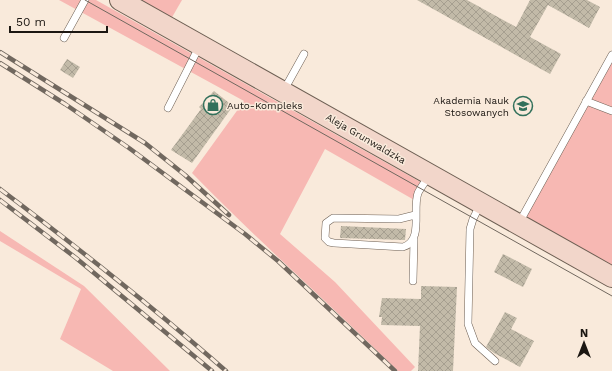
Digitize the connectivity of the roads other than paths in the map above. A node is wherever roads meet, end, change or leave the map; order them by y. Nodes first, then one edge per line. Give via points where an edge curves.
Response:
1 (85, 0) edge
2 (120, 0) edge
3 (64, 38) dead end
4 (200, 45) junction
5 (304, 54) dead end
6 (612, 56) edge
7 (284, 92) junction
8 (586, 101) junction
9 (168, 108) dead end
10 (612, 111) edge
11 (430, 174) junction
12 (482, 203) junction
13 (415, 215) junction
14 (519, 224) junction
15 (414, 237) junction
16 (612, 277) edge
17 (413, 281) dead end
18 (495, 361) dead end

1 - 3 lane
2 - 4 main road, Aleja Grunwaldzka
4 - 7 main road, Aleja Grunwaldzka
4 - 9 lane
5 - 7 lane
6 - 8 lane
7 - 11 main road, Aleja Grunwaldzka
8 - 10 lane
8 - 14 lane
11 - 12 main road, Aleja Grunwaldzka
11 - 13 lane via 418,194
12 - 14 main road, Aleja Grunwaldzka
12 - 18 lane via 470,229 468,324 475,343
13 - 15 lane
13 - 15 lane via 399,219 333,218 328,220 324,230 326,240 334,244 403,246 411,243
14 - 16 main road, Aleja Grunwaldzka
15 - 17 lane

